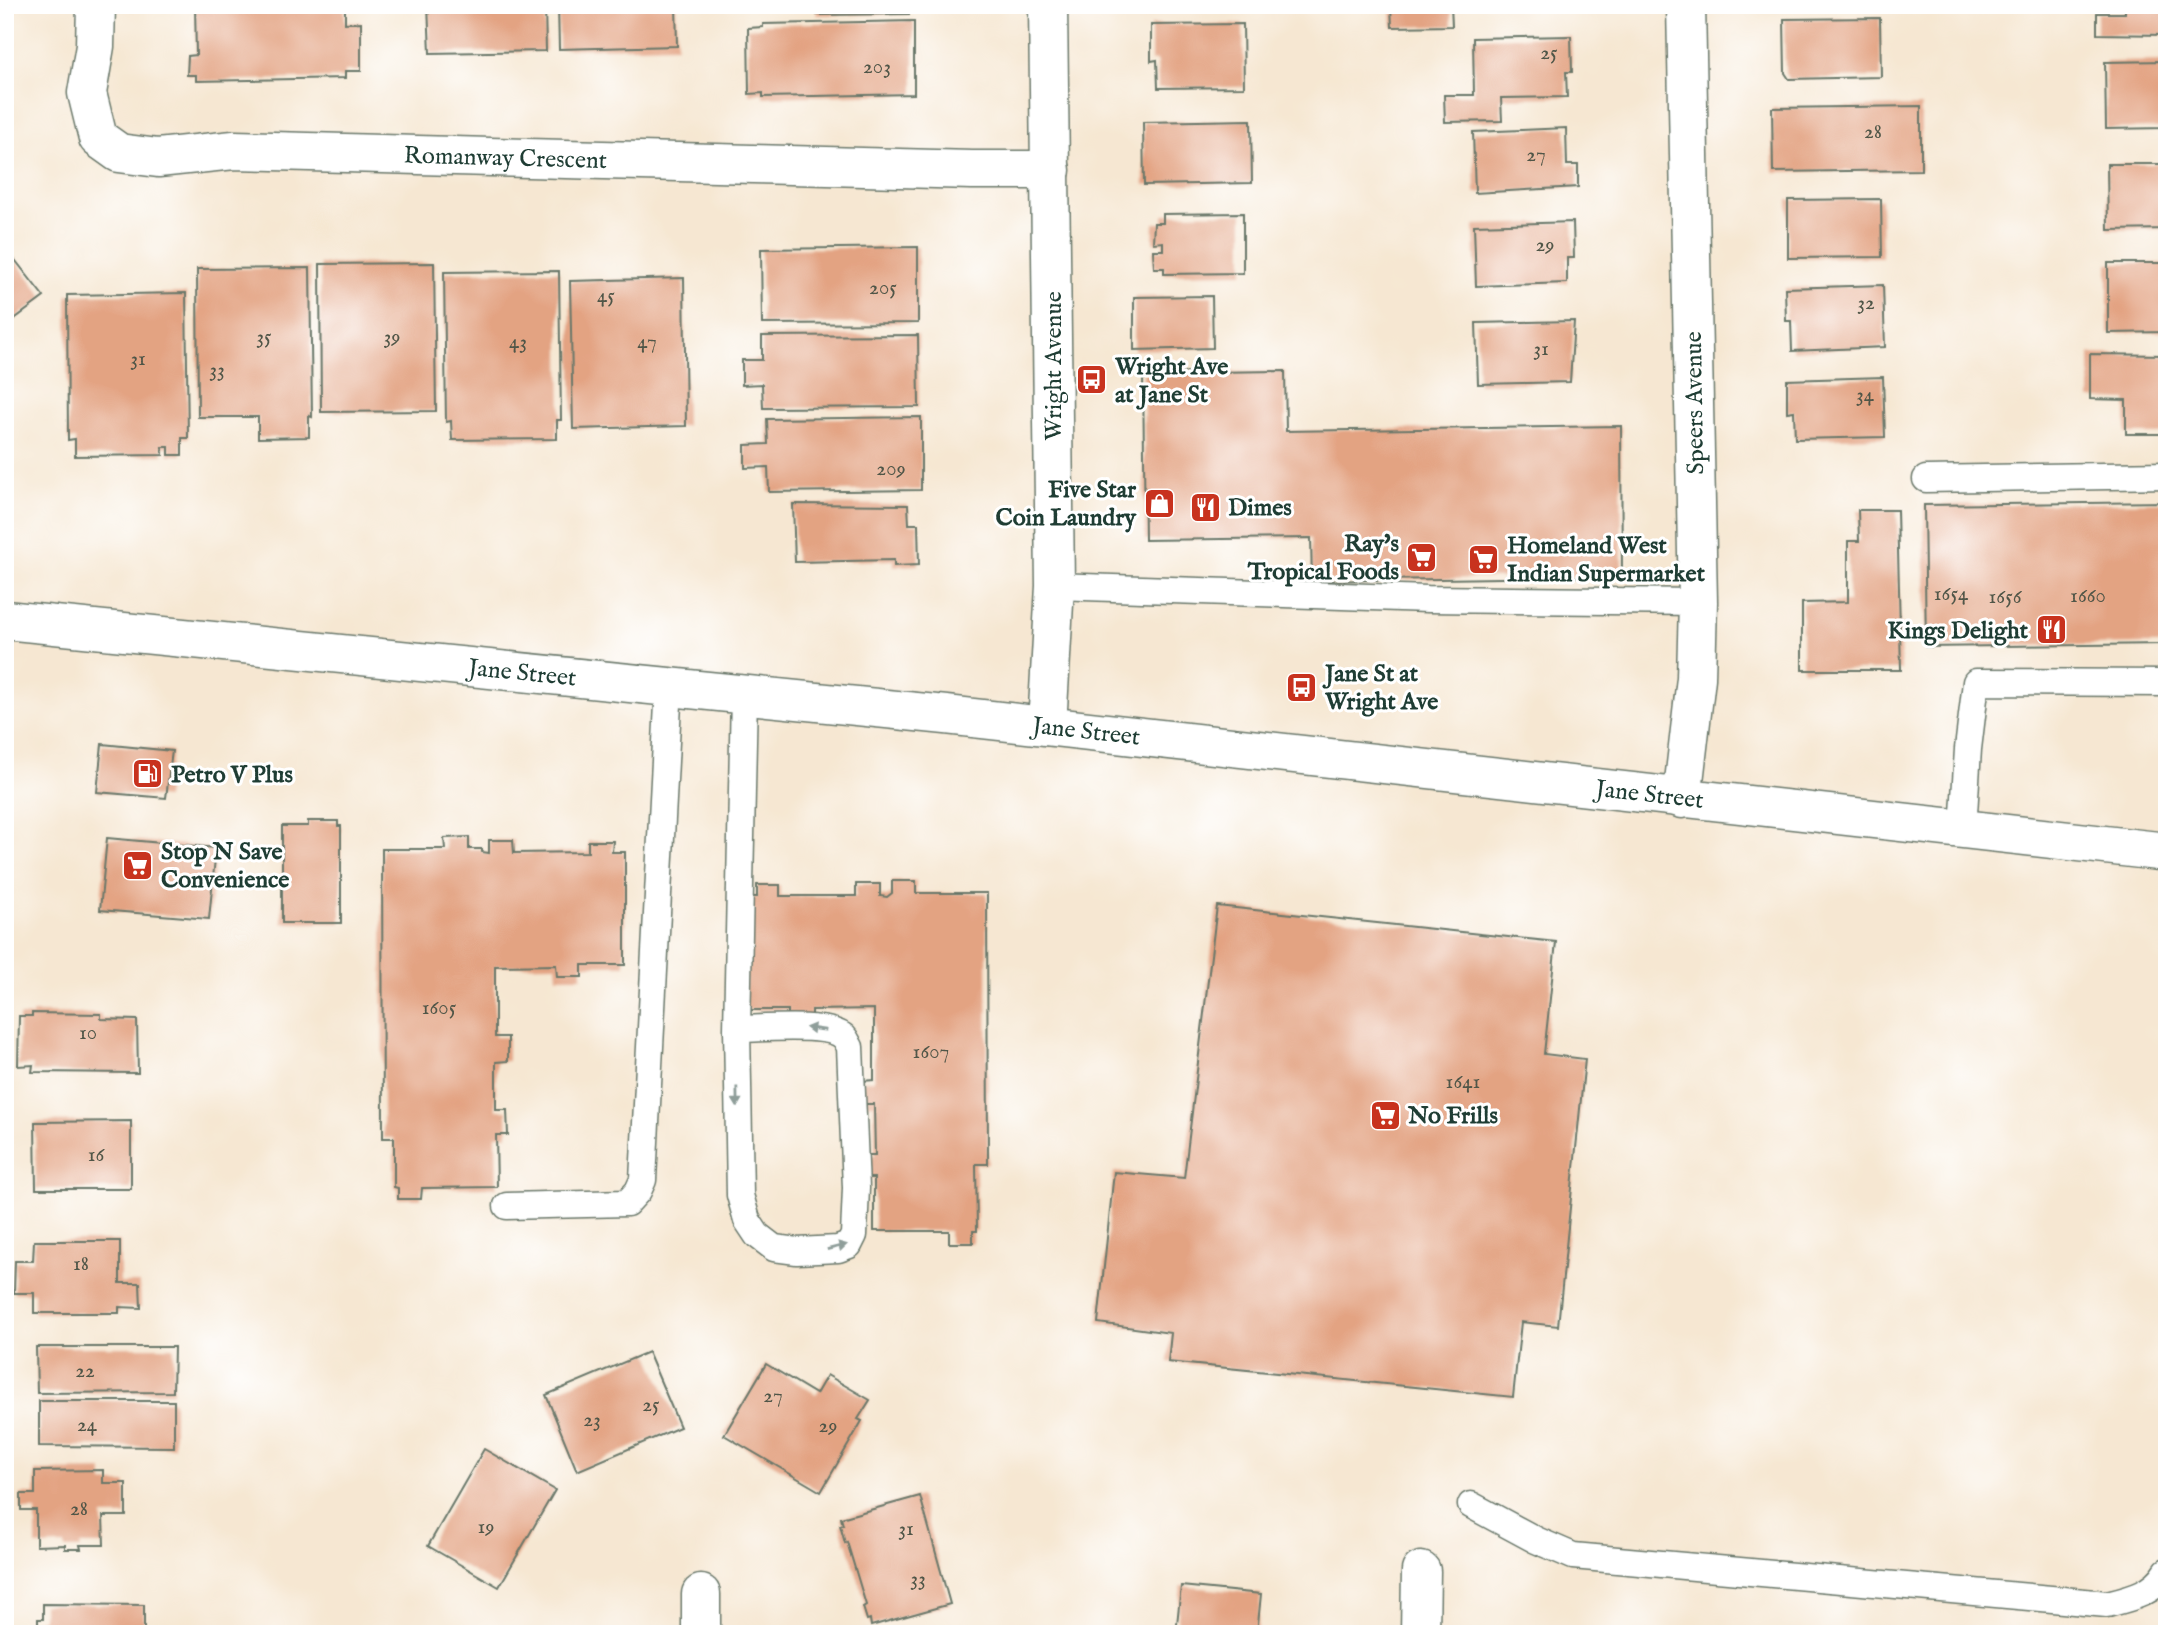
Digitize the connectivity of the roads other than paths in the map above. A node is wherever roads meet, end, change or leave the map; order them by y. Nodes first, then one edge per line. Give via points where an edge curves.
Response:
1 (96, 5) edge
2 (1048, 5) edge
3 (1686, 5) edge
4 (1051, 170) junction
5 (2167, 475) edge
6 (1926, 479) dead end
7 (1055, 586) junction
8 (1698, 602) junction
9 (5, 620) edge
10 (2167, 683) edge
11 (669, 685) junction
12 (744, 694) junction
13 (1047, 726) junction
14 (1682, 799) junction
15 (1963, 830) junction
16 (2167, 852) edge
17 (737, 1029) junction
18 (507, 1206) dead end
19 (1471, 1505) dead end
20 (1421, 1571) dead end
21 (2167, 1572) edge
22 (701, 1594) dead end
23 (701, 1634) edge
24 (1420, 1634) edge

1 - 4 street, Romanway Crescent via 88,93 98,138 118,153 158,158 234,150
2 - 4 street, Wright Avenue
3 - 8 street, Speers Avenue
4 - 7 street, Wright Avenue
5 - 6 lane
7 - 8 lane via 1428,599
7 - 13 street, Wright Avenue
8 - 14 street, Speers Avenue via 1696,678
9 - 11 street, Jane Street
10 - 15 lane via 1976,682
11 - 12 street, Jane Street
11 - 18 lane via 643,1180 626,1203
12 - 13 street, Jane Street
12 - 17 lane
13 - 14 street, Jane Street
14 - 15 street, Jane Street
15 - 16 street, Jane Street
17 -> 17 lane via 740,1195 747,1220 774,1248 797,1251 849,1245 854,1235 856,1188 850,1047 834,1031
19 - 21 lane via 1573,1556 2108,1604 2136,1597 2160,1584
20 - 24 street
22 - 23 street

